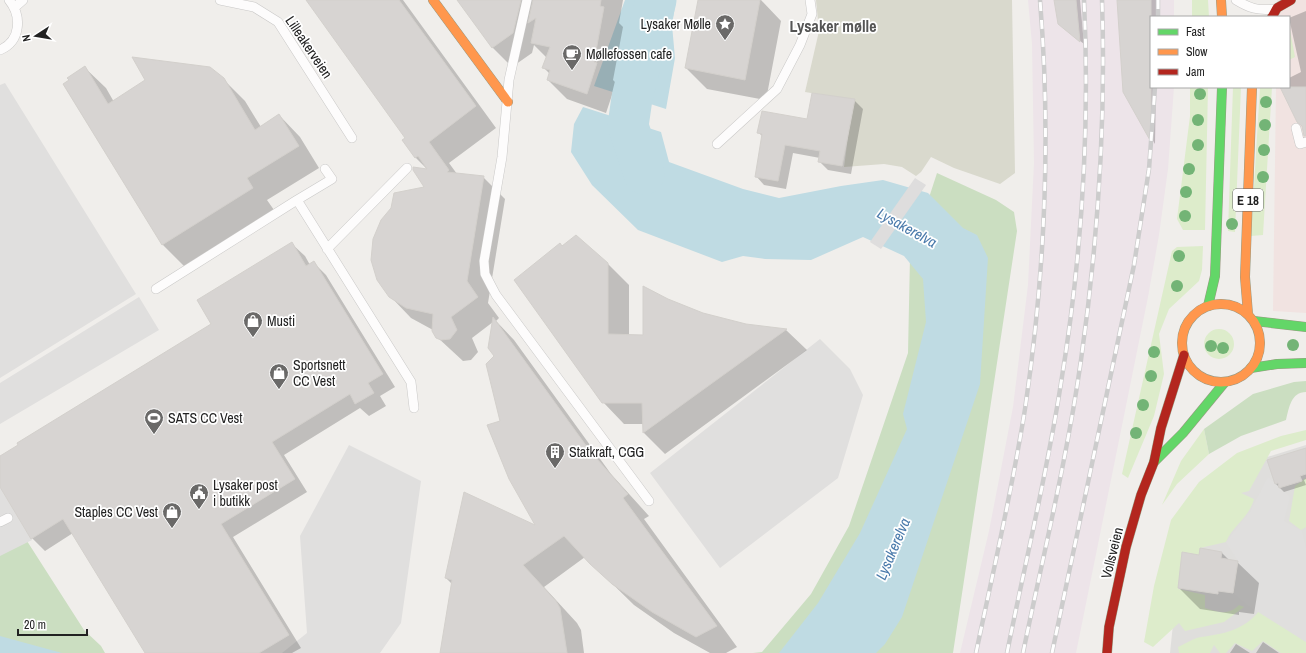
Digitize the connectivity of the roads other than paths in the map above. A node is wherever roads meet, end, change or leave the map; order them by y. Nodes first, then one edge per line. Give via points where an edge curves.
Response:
1 (23, 0) edge
2 (220, 0) edge
3 (433, 0) edge
4 (527, 0) edge
5 (810, 0) edge
6 (1221, 0) edge
7 (1236, 0) edge
8 (1291, 0) edge
9 (12, 3) edge
10 (1277, 8) junction
11 (1222, 16) edge
12 (1273, 16) edge
13 (0, 50) edge
14 (1222, 88) edge
15 (1252, 88) edge
16 (508, 102) junction
17 (1296, 128) dead end
18 (352, 138) dead end
19 (1306, 142) edge
20 (717, 144) dead end
21 (407, 168) dead end
22 (325, 169) dead end
23 (296, 200) junction
24 (327, 249) junction
25 (156, 289) dead end
26 (1208, 306) junction
27 (1251, 317) junction
28 (1306, 327) edge
29 (1184, 355) junction
30 (1306, 363) edge
31 (1251, 368) junction
32 (1225, 382) junction
33 (414, 408) dead end
34 (1154, 462) junction
35 (649, 501) dead end
36 (1107, 653) edge

1 - 9 lane
2 - 18 lane, Lilleakerveien via 254,8 278,22
3 - 16 main road
4 - 16 lane via 509,80
5 - 20 lane via 812,14 800,45 777,89
6 - 11 main road
7 - 10 lane via 1252,9
8 - 10 main road
9 - 13 lane via 18,18 18,30 13,40
10 - 12 main road
14 - 26 main road, E 18 via 1215,276
15 - 27 main road, E 18 via 1245,277
16 - 35 lane via 502,157 484,261 485,274 496,294
17 - 19 lane via 1300,144
21 - 24 lane
22 - 23 lane via 332,180
23 - 24 lane
23 - 25 lane
24 - 33 lane via 411,382
26 - 27 main road via 1229,304
26 - 29 main road via 1195,314 1186,326 1182,335
27 - 28 main road
27 - 31 main road via 1259,332 1260,345 1258,357
29 - 32 main road via 1190,367 1200,376 1212,381
29 - 34 main road, Vollsveien via 1161,428
30 - 31 main road
31 - 32 main road via 1235,380
32 - 34 main road, Vollsveien via 1183,433
34 - 36 main road, Vollsveien via 1141,495 1126,547 1109,627

